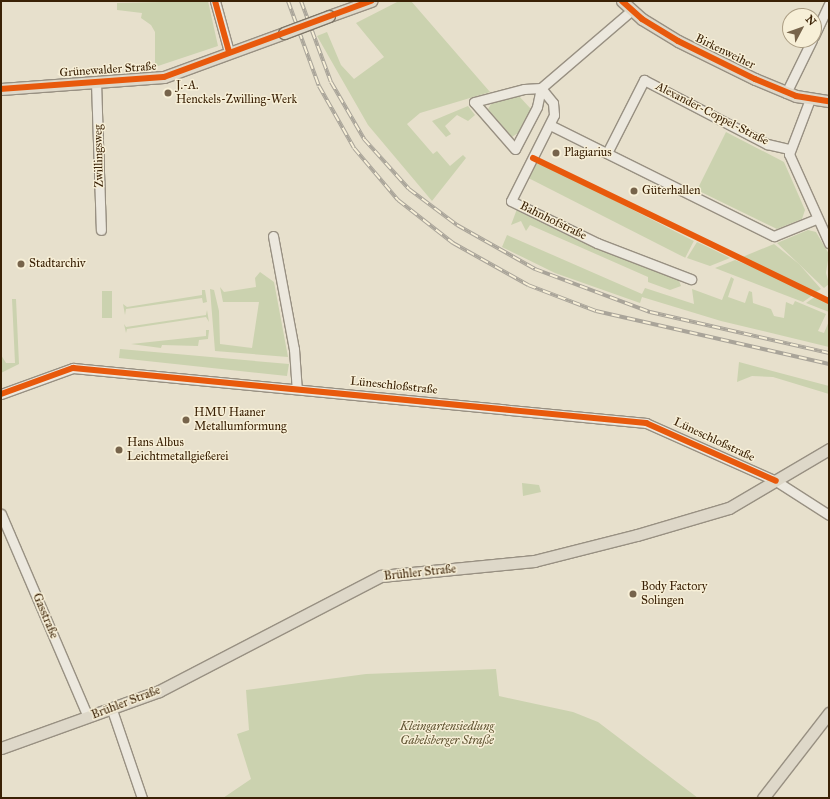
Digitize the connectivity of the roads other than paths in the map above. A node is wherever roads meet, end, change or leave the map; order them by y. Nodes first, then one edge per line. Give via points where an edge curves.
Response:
1 (216, 1) edge
2 (371, 1) edge
3 (622, 1) edge
4 (829, 4) edge
5 (632, 10) junction
6 (822, 19) edge
7 (808, 48) edge
8 (229, 52) junction
9 (96, 82) junction
10 (541, 88) junction
11 (1, 89) edge
12 (786, 93) junction
13 (810, 100) junction
14 (829, 101) edge
15 (550, 125) junction
16 (789, 149) junction
17 (607, 153) junction
18 (816, 219) junction
19 (100, 230) dead end
20 (273, 236) dead end
21 (829, 243) edge
22 (691, 279) dead end
23 (297, 388) junction
24 (1, 394) edge
25 (829, 450) edge
26 (776, 481) junction
27 (1, 514) edge
28 (829, 515) edge
29 (112, 710) junction
30 (829, 713) edge
31 (88, 718) junction
32 (1, 748) edge
33 (142, 798) edge
34 (763, 798) edge

1 - 8 street
2 - 8 main road, Grünewalder Straße, bridge
3 - 5 main road, Birkenweiher
4 - 6 street
5 - 10 street
5 - 12 main road, Birkenweiher via 678,41
7 - 12 street
8 - 9 main road, Grünewalder Straße via 164,77
9 - 11 main road, Grünewalder Straße
9 - 19 street, Zwillingsweg
10 - 10 street via 524,89 474,102 515,149 537,107
10 - 15 street, Bahnhofstraße via 555,108
12 - 13 main road, Birkenweiher
13 - 14 main road, Birkenweiher
13 - 16 street
15 - 17 street
15 - 22 street, Bahnhofstraße via 511,201 597,243
16 - 17 street, Alexander-Coppel-Straße via 767,144 644,80
16 - 18 street via 793,167
17 - 18 street via 774,236
18 - 21 street
20 - 23 street via 294,348
23 - 24 street, Lüneschloßstraße via 73,368
23 - 26 street, Lüneschloßstraße via 652,424
25 - 26 main road, Brühler Straße
26 - 28 street, Lüneschloßstraße
26 - 29 main road, Brühler Straße via 729,508 534,561 380,576 159,691
27 - 31 street, Gasstraße
29 - 31 main road, Brühler Straße
29 - 33 street
30 - 34 main road
31 - 32 main road, Brühler Straße

